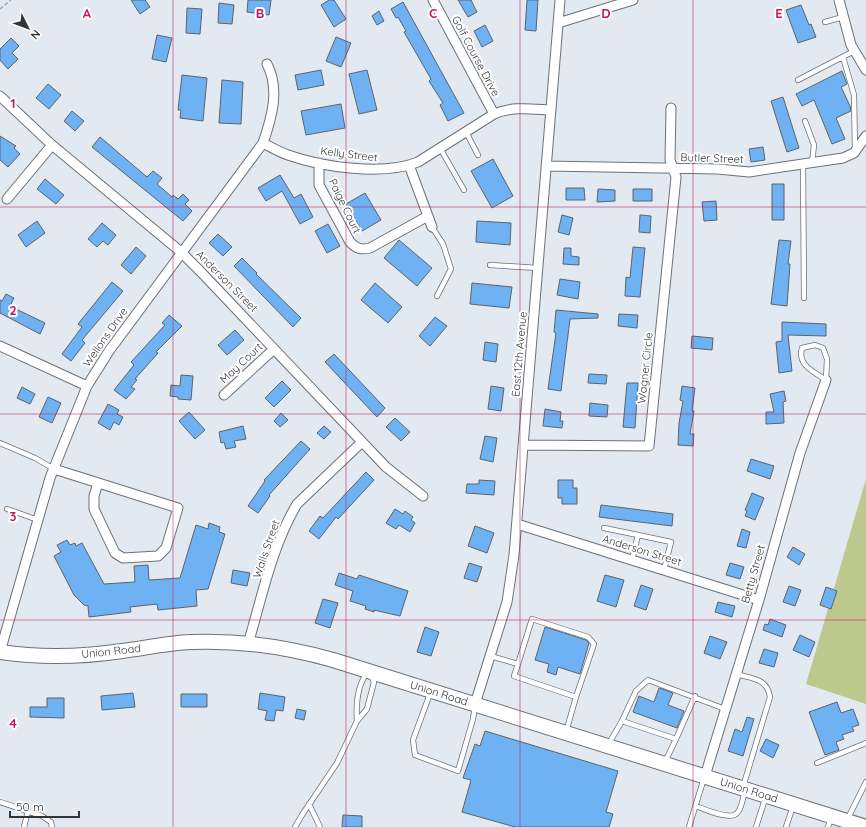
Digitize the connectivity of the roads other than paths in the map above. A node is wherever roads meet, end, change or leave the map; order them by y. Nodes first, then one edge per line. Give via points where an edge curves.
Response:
1 (433, 0) edge
2 (560, 0) edge
3 (633, 0) edge
4 (839, 0) edge
5 (843, 17) junction
6 (825, 22) dead end
7 (558, 23) junction
8 (854, 51) junction
9 (843, 57) junction
10 (267, 64) dead end
11 (866, 70) edge
12 (798, 80) dead end
13 (0, 96) edge
14 (671, 108) dead end
15 (551, 110) junction
16 (494, 114) junction
17 (806, 121) dead end
18 (466, 132) junction
19 (866, 136) edge
20 (263, 143) junction
21 (52, 145) junction
22 (440, 148) junction
23 (855, 152) junction
24 (478, 155) dead end
25 (319, 163) junction
26 (807, 164) junction
27 (409, 165) junction
28 (546, 166) junction
29 (673, 169) junction
30 (464, 190) dead end
31 (7, 199) dead end
32 (428, 216) junction
33 (432, 227) joint
34 (181, 252) junction
35 (490, 265) dead end
36 (538, 268) junction
37 (437, 296) dead end
38 (804, 298) dead end
39 (0, 346) edge
40 (274, 349) junction
41 (826, 380) junction
42 (87, 386) junction
43 (224, 395) dead end
44 (362, 442) junction
45 (0, 443) edge
46 (524, 445) junction
47 (54, 469) junction
48 (98, 483) junction
49 (423, 496) dead end
50 (7, 510) dead end
51 (38, 520) junction
52 (517, 524) junction
53 (604, 528) dead end
54 (638, 535) junction
55 (632, 560) junction
56 (664, 570) junction
57 (759, 600) junction
58 (248, 644) junction
59 (0, 652) edge
60 (490, 656) junction
61 (518, 664) junction
62 (369, 671) junction
63 (736, 674) junction
64 (431, 691) junction
65 (695, 696) junction
66 (576, 697) junction
67 (475, 704) junction
68 (725, 709) junction
69 (357, 721) junction
70 (622, 721) junction
71 (565, 733) junction
72 (676, 739) junction
73 (866, 743) edge
74 (608, 746) junction
75 (817, 763) dead end
76 (664, 764) junction
77 (705, 776) junction
78 (866, 782) edge
79 (744, 789) junction
80 (766, 796) junction
81 (0, 802) edge
82 (309, 804) junction
83 (794, 804) junction
84 (696, 806) junction
85 (28, 811) junction
86 (830, 822) edge
87 (857, 825) edge
88 (24, 827) edge
89 (52, 827) edge
90 (295, 827) edge
91 (320, 827) edge
92 (689, 827) edge
93 (756, 827) edge
94 (786, 827) edge

1 - 16 street, Golf Course Drive
2 - 7 street, East 12th Avenue
3 - 7 street
4 - 5 street
5 - 6 lane
5 - 8 street
7 - 15 street, East 12th Avenue
8 - 9 lane
8 - 11 street
9 - 12 lane
9 - 23 lane via 854,95
10 - 20 street, Wellons Drive via 272,74 274,100 271,121
13 - 21 street, Anderson Street
14 - 29 street via 670,160
15 - 16 street, Golf Course Drive via 512,108
15 - 28 street, East 12th Avenue
16 - 18 street, Kelly Street
17 - 26 lane via 814,145
18 - 22 street, Kelly Street
18 - 24 lane
19 - 23 street
20 - 25 street, Kelly Street via 287,155
20 - 34 street, Wellons Drive
21 - 31 street
21 - 34 street, Anderson Street
22 - 27 street, Kelly Street
22 - 30 lane
23 - 26 street, Butler Street via 843,158
25 - 27 street, Kelly Street via 382,170
25 - 32 street, Paige Court via 319,185 350,242 356,248 370,248
26 - 29 street, Butler Street via 750,172
26 - 38 lane
27 - 32 street
28 - 29 street, Butler Street
28 - 36 street, East 12th Avenue
29 - 46 street, Wagner Circle via 676,177 649,446
32 - 33 street
33 - 37 lane via 443,244 451,269
34 - 40 street, Anderson Street
34 - 42 street, Wellons Drive via 109,351
35 - 36 lane
36 - 46 street, East 12th Avenue
39 - 42 street
40 - 43 street, May Court
40 - 44 street, Anderson Street
41 - 41 lane via 827,358 823,348 815,345 802,348 802,362
41 - 57 street, Betty Street via 800,453
42 - 47 street, Wellons Drive
44 - 49 street, Anderson Street via 400,479
44 - 58 street, Walls Street via 297,504 278,545
45 - 47 lane
46 - 52 street, East 12th Avenue
47 - 48 street
47 - 51 street, Wellons Drive
48 - 48 street via 178,508 166,548 158,556 123,558 115,553 94,509
50 - 51 lane
51 - 59 street, Wellons Drive
52 - 55 street, Anderson Street
52 - 60 street, East 12th Avenue via 507,602
53 - 54 lane
54 - 55 lane
54 - 56 lane via 671,542
55 - 56 street, Anderson Street
56 - 57 street, Anderson Street
57 - 63 street, Betty Street
58 - 59 main road, Union Road via 191,642 113,652 53,656
58 - 62 main road, Union Road via 308,653
60 - 61 lane
60 - 67 street, East 12th Avenue
61 - 66 lane via 514,676
61 - 66 lane via 532,619 588,637 594,644
62 - 64 main road, Union Road
62 - 69 lane via 363,678 356,705
62 - 69 lane via 374,682 367,708
63 - 68 street, Betty Street
63 - 79 lane via 763,682 769,688 770,698
64 - 67 main road, Union Road
64 - 67 lane via 413,740 415,755 458,771
65 - 68 lane
65 - 70 lane via 648,680 636,691
65 - 72 lane
66 - 71 lane
67 - 71 main road, Union Road
68 - 77 street, Betty Street
69 - 82 lane via 337,763
70 - 72 lane
70 - 74 lane
71 - 74 main road, Union Road
72 - 76 lane
73 - 75 lane
74 - 76 main road, Union Road
76 - 77 main road, Union Road
77 - 79 main road, Union Road
77 - 84 lane
78 - 87 lane
79 - 80 main road, Union Road
79 - 84 lane via 738,812 734,816
80 - 83 main road, Union Road
80 - 93 lane
81 - 85 lane
82 - 90 lane
82 - 91 lane
83 - 86 main road, Union Road
83 - 94 lane
84 - 92 lane
85 - 88 lane
85 - 89 lane via 42,816 51,822
86 - 87 main road, Union Road

